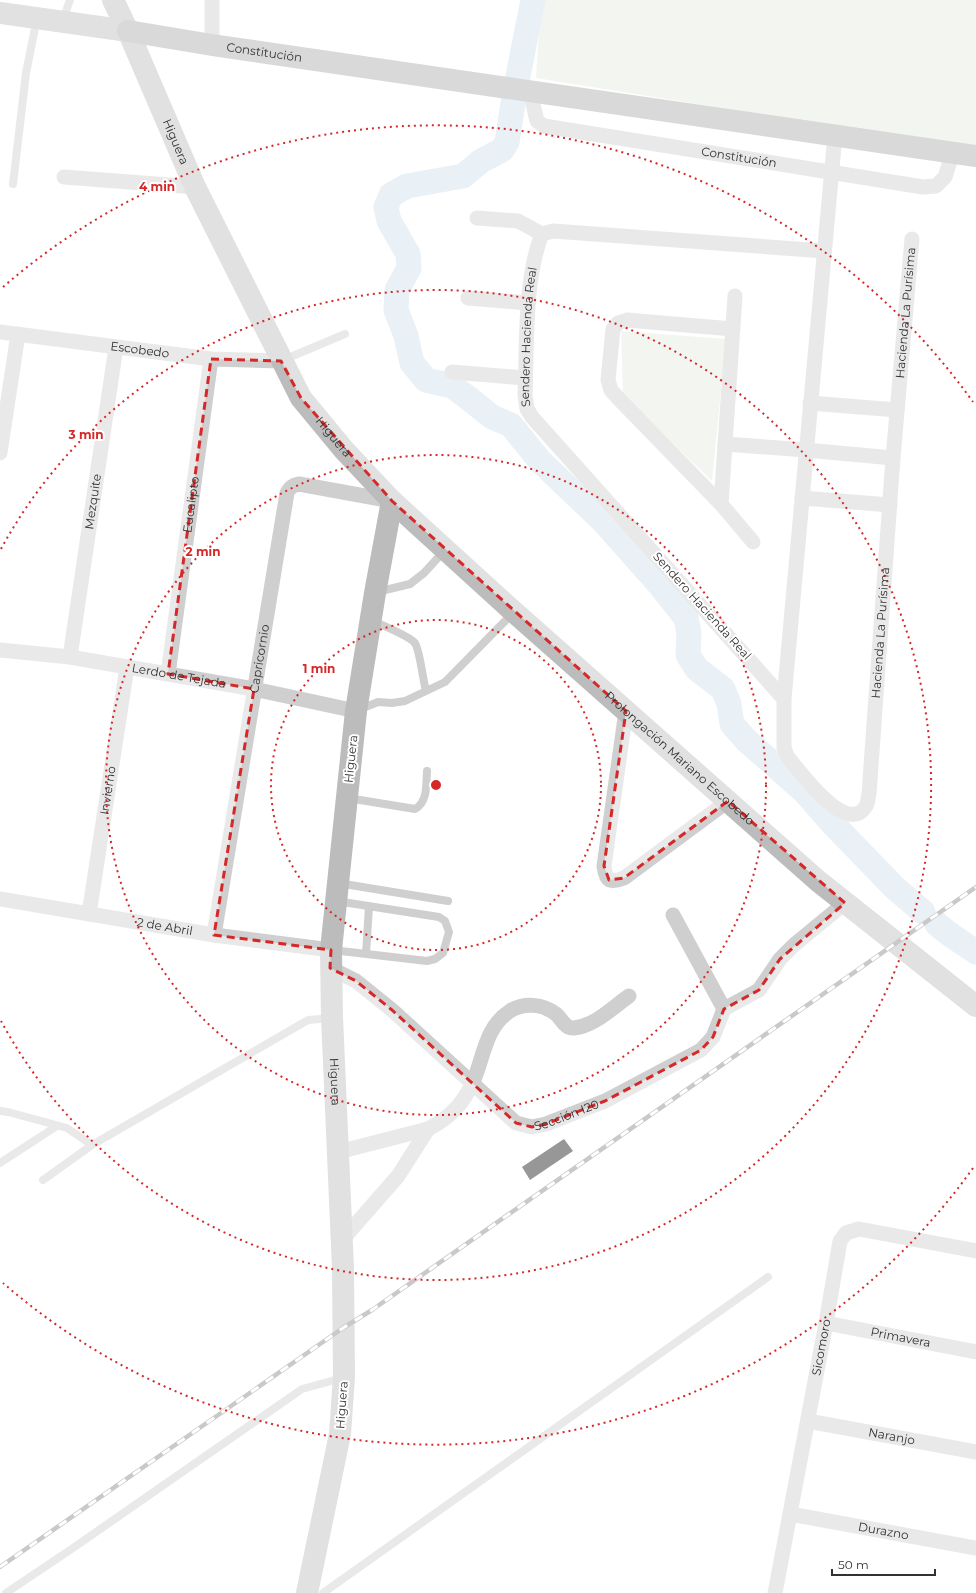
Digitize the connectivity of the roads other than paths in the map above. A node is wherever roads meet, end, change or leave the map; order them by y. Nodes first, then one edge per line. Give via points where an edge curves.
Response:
1 (70, 0) edge
2 (113, 0) edge
3 (212, 0) edge
4 (0, 13) edge
5 (37, 18) junction
6 (66, 22) junction
7 (128, 31) junction
8 (212, 45) junction
9 (530, 91) junction
10 (835, 135) junction
11 (953, 152) junction
12 (976, 156) edge
13 (831, 172) junction
14 (64, 177) dead end
15 (13, 184) dead end
16 (195, 186) junction
17 (477, 218) dead end
18 (542, 234) junction
19 (912, 239) dead end
20 (824, 251) junction
21 (735, 296) dead end
22 (468, 298) dead end
23 (528, 302) junction
24 (733, 329) junction
25 (0, 332) edge
26 (18, 334) junction
27 (346, 334) dead end
28 (116, 347) junction
29 (211, 359) junction
30 (281, 361) junction
31 (452, 372) dead end
32 (525, 378) junction
33 (810, 403) junction
34 (897, 410) junction
35 (725, 444) junction
36 (806, 450) junction
37 (0, 453) edge
38 (893, 458) junction
39 (802, 498) junction
40 (392, 501) junction
41 (721, 504) junction
42 (890, 505) junction
43 (753, 542) dead end
44 (446, 549) junction
45 (375, 593) junction
46 (514, 612) junction
47 (370, 620) junction
48 (0, 650) edge
49 (70, 657) junction
50 (127, 667) junction
51 (168, 674) junction
52 (254, 688) junction
53 (426, 692) junction
54 (784, 699) junction
55 (356, 711) junction
56 (626, 711) junction
57 (427, 771) dead end
58 (347, 798) junction
59 (728, 801) junction
60 (336, 892) junction
61 (0, 899) edge
62 (448, 901) dead end
63 (845, 903) junction
64 (369, 906) junction
65 (89, 914) junction
66 (673, 915) dead end
67 (214, 934) junction
68 (366, 954) junction
69 (331, 959) junction
70 (629, 996) dead end
71 (976, 1006) edge
72 (724, 1009) junction
73 (332, 1017) junction
74 (472, 1083) junction
75 (0, 1111) edge
76 (57, 1126) junction
77 (428, 1129) junction
78 (92, 1145) junction
79 (338, 1152) junction
80 (0, 1163) edge
81 (43, 1180) dead end
82 (342, 1240) junction
83 (976, 1250) edge
84 (768, 1277) dead end
85 (826, 1323) junction
86 (976, 1352) edge
87 (344, 1377) junction
88 (808, 1420) junction
89 (976, 1452) edge
90 (790, 1514) junction
91 (976, 1548) edge
92 (6, 1593) edge
93 (307, 1593) edge
94 (323, 1593) edge
95 (775, 1593) edge

1 - 6 lane
2 - 7 main road, Higuera
3 - 8 street
4 - 5 main road, Constitución
5 - 6 main road, Constitución
5 - 15 lane via 26,73
6 - 7 main road, Constitución
7 - 8 main road, Constitución
7 - 16 main road, Higuera
8 - 9 main road, Constitución
9 - 10 main road, Constitución
9 - 13 street, Constitución via 537,120 544,126
10 - 11 main road, Constitución
10 - 13 street
11 - 12 main road, Constitución
11 - 13 street, Constitución via 945,177 936,186 923,187
13 - 20 street
14 - 16 street
16 - 30 main road, Higuera
17 - 18 street via 518,222
18 - 20 street via 552,231
18 - 23 street, Sendero Hacienda Real via 534,258
19 - 34 street, Hacienda La Purísima
20 - 33 street
21 - 24 street
22 - 23 street
23 - 32 street, Sendero Hacienda Real
24 - 35 street
24 - 41 street via 627,320 618,323 613,329 608,380 611,390 618,398
25 - 26 street, Escobedo
26 - 28 street, Escobedo
26 - 37 street
27 - 30 lane
28 - 29 street, Escobedo
28 - 49 street, Mezquite
29 - 30 street, Escobedo
29 - 51 street, Eucalipto
30 - 40 main road, Higuera via 301,398 344,450
31 - 32 street
32 - 54 street, Sendero Hacienda Real via 527,408 532,417
33 - 34 street
33 - 36 street
34 - 38 street, Hacienda La Purísima
35 - 36 street
35 - 41 street
36 - 38 street
36 - 39 street
38 - 42 street, Hacienda La Purísima
39 - 42 street
39 - 54 street
40 - 44 main road, Prolongación Mariano Escobedo
40 - 45 main road, Higuera
40 - 52 street, Capricornio via 299,484 289,488
41 - 43 street
42 - 54 street, Hacienda La Purísima via 869,794 866,806 859,812 841,812 826,801 787,756 784,747
44 - 45 lane via 410,584
44 - 46 main road, Prolongación Mariano Escobedo
45 - 47 main road, Higuera
46 - 53 lane via 445,682
46 - 56 main road, Prolongación Mariano Escobedo
47 - 53 lane via 394,630 414,643
47 - 55 main road, Higuera
48 - 49 street, Lerdo de Tejada
49 - 50 street, Lerdo de Tejada
50 - 51 street, Lerdo de Tejada
50 - 65 street, Invierno
51 - 52 street, Lerdo de Tejada
52 - 55 street, Lerdo de Tejada
52 - 67 street, Capricornio
53 - 55 lane via 405,701 378,702
55 - 58 main road, Higuera
56 - 59 main road, Prolongación Mariano Escobedo
56 - 59 street via 604,866 608,880 624,878
57 - 58 lane via 424,801 415,809
58 - 60 main road, Higuera
59 - 63 main road, Prolongación Mariano Escobedo
60 - 62 lane
60 - 64 lane
60 - 69 main road, Higuera
61 - 65 street, 2 de Abril
63 - 71 main road, Prolongación Mariano Escobedo
63 - 72 street via 780,959 759,990
64 - 68 lane
64 - 68 lane via 439,917 449,932 443,954 435,959 427,961
65 - 67 street, 2 de Abril
66 - 72 street
67 - 69 street, 2 de Abril
68 - 69 lane
69 - 73 main road, Higuera
69 - 74 street, Sección I20
70 - 74 street via 589,1024 573,1028 540,1006 525,1005 510,1011 492,1028
72 - 74 street, Sección I20 via 713,1037 701,1050 605,1101 546,1124 532,1128 516,1123
73 - 78 lane via 308,1020
73 - 79 main road, Higuera
74 - 77 street via 458,1107 439,1124
75 - 76 lane
76 - 78 lane via 67,1128
76 - 80 lane
77 - 79 street
77 - 82 street via 398,1176
78 - 81 lane
79 - 82 main road, Higuera
82 - 87 main road, Higuera
83 - 85 street, Sicomoro via 859,1229 846,1233 840,1241
84 - 94 lane
85 - 86 street, Primavera
85 - 88 street, Sicomoro
87 - 92 lane via 302,1389
87 - 93 main road, Higuera via 340,1434
88 - 89 street, Naranjo
88 - 90 street, Sicomoro
90 - 91 street, Durazno
90 - 95 street, Sicomoro

